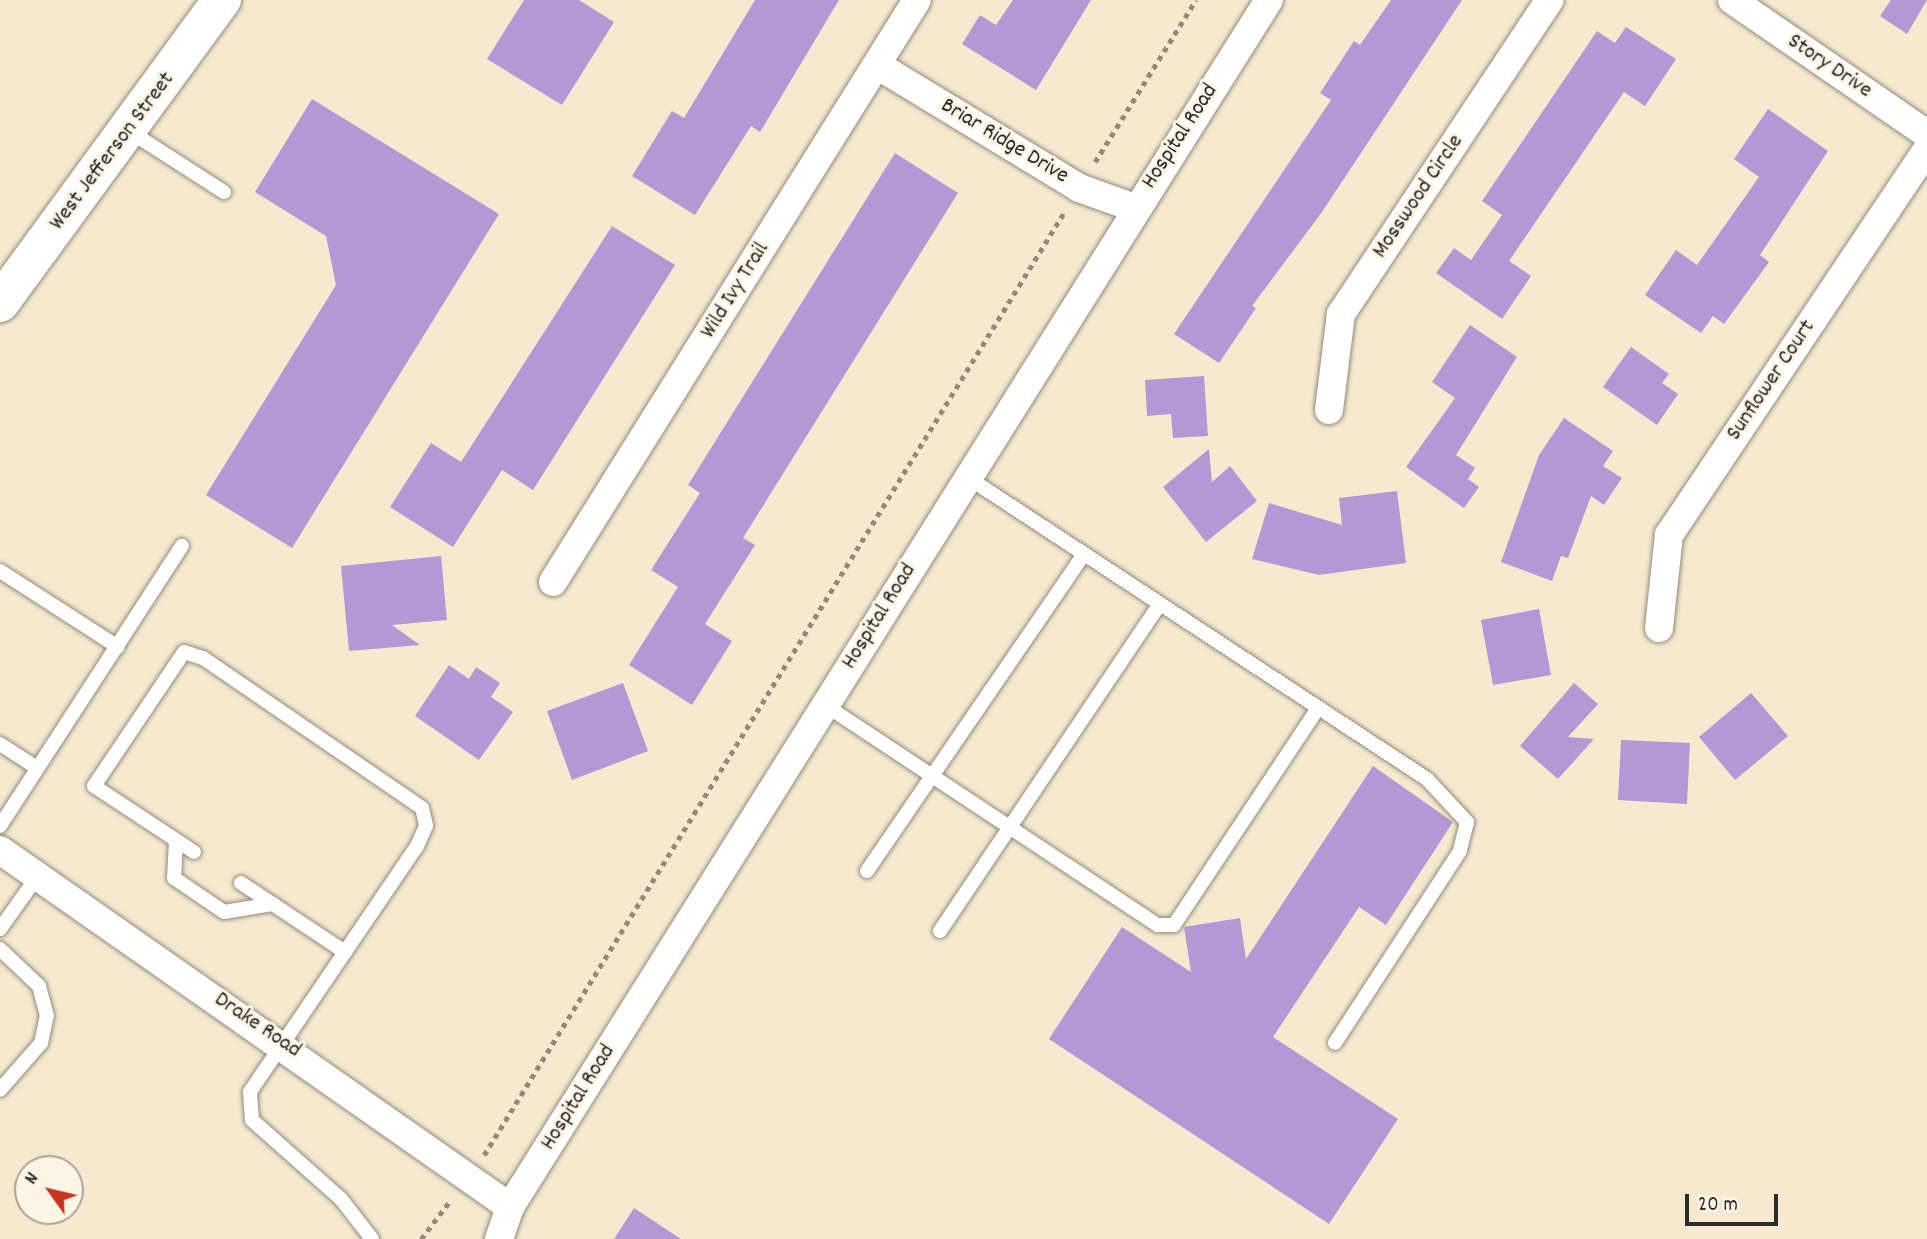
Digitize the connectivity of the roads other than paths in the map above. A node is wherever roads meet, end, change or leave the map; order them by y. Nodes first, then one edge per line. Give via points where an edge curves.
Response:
1 (222, 0) edge
2 (917, 0) edge
3 (1269, 0) edge
4 (1550, 0) edge
5 (1732, 0) edge
6 (877, 65) junction
7 (129, 131) junction
8 (1927, 134) edge
9 (1927, 149) edge
10 (224, 192) dead end
11 (1135, 208) junction
12 (0, 303) edge
13 (1329, 410) dead end
14 (967, 477) junction
15 (182, 546) dead end
16 (1084, 554) junction
17 (0, 571) edge
18 (553, 582) dead end
19 (1160, 604) junction
20 (1659, 628) dead end
21 (118, 647) junction
22 (825, 705) junction
23 (1318, 708) junction
24 (0, 744) edge
25 (37, 768) junction
26 (933, 777) junction
27 (0, 826) edge
28 (1010, 827) junction
29 (176, 841) junction
30 (0, 850) edge
31 (194, 852) dead end
32 (867, 871) dead end
33 (37, 877) junction
34 (241, 883) dead end
35 (272, 904) junction
36 (0, 929) edge
37 (940, 931) dead end
38 (0, 949) edge
39 (345, 952) junction
40 (282, 1043) junction
41 (1335, 1043) dead end
42 (0, 1069) edge
43 (15, 1072) junction
44 (0, 1090) edge
45 (510, 1207) junction
46 (372, 1239) edge
47 (499, 1239) edge

1 - 7 main road, West Jefferson Street
2 - 6 street, Wild Ivy Trail
3 - 11 street, Hospital Road
4 - 13 street, Mosswood Circle via 1341,314
5 - 8 street, Story Drive
6 - 11 street, Briar Ridge Drive via 1079,188
6 - 18 street, Wild Ivy Trail
7 - 10 lane
7 - 12 main road, West Jefferson Street
9 - 20 street, Sunflower Court via 1669,535
11 - 14 street, Hospital Road
14 - 16 lane
14 - 22 street, Hospital Road
15 - 21 lane
16 - 19 lane
16 - 26 lane
17 - 21 lane
19 - 23 lane
19 - 28 lane
21 - 25 lane
22 - 26 lane
22 - 45 street, Hospital Road
23 - 28 lane via 1174,925 1158,925
23 - 41 lane via 1427,779 1466,822 1460,851
24 - 25 lane
25 - 27 lane
26 - 28 lane
26 - 32 lane
28 - 37 lane
29 - 31 lane
29 - 35 lane via 174,878 224,912
29 - 39 lane via 94,786 184,652 202,658 422,808 426,826 416,846
30 - 33 street, Drake Road
33 - 36 lane
33 - 40 street, Drake Road
34 - 35 lane
35 - 39 lane
38 - 43 lane via 39,986 47,1015 41,1043
39 - 40 lane
40 - 45 street, Drake Road
40 - 46 lane via 250,1092 252,1120 341,1199
42 - 43 lane
43 - 44 lane
45 - 47 street, Hospital Road

